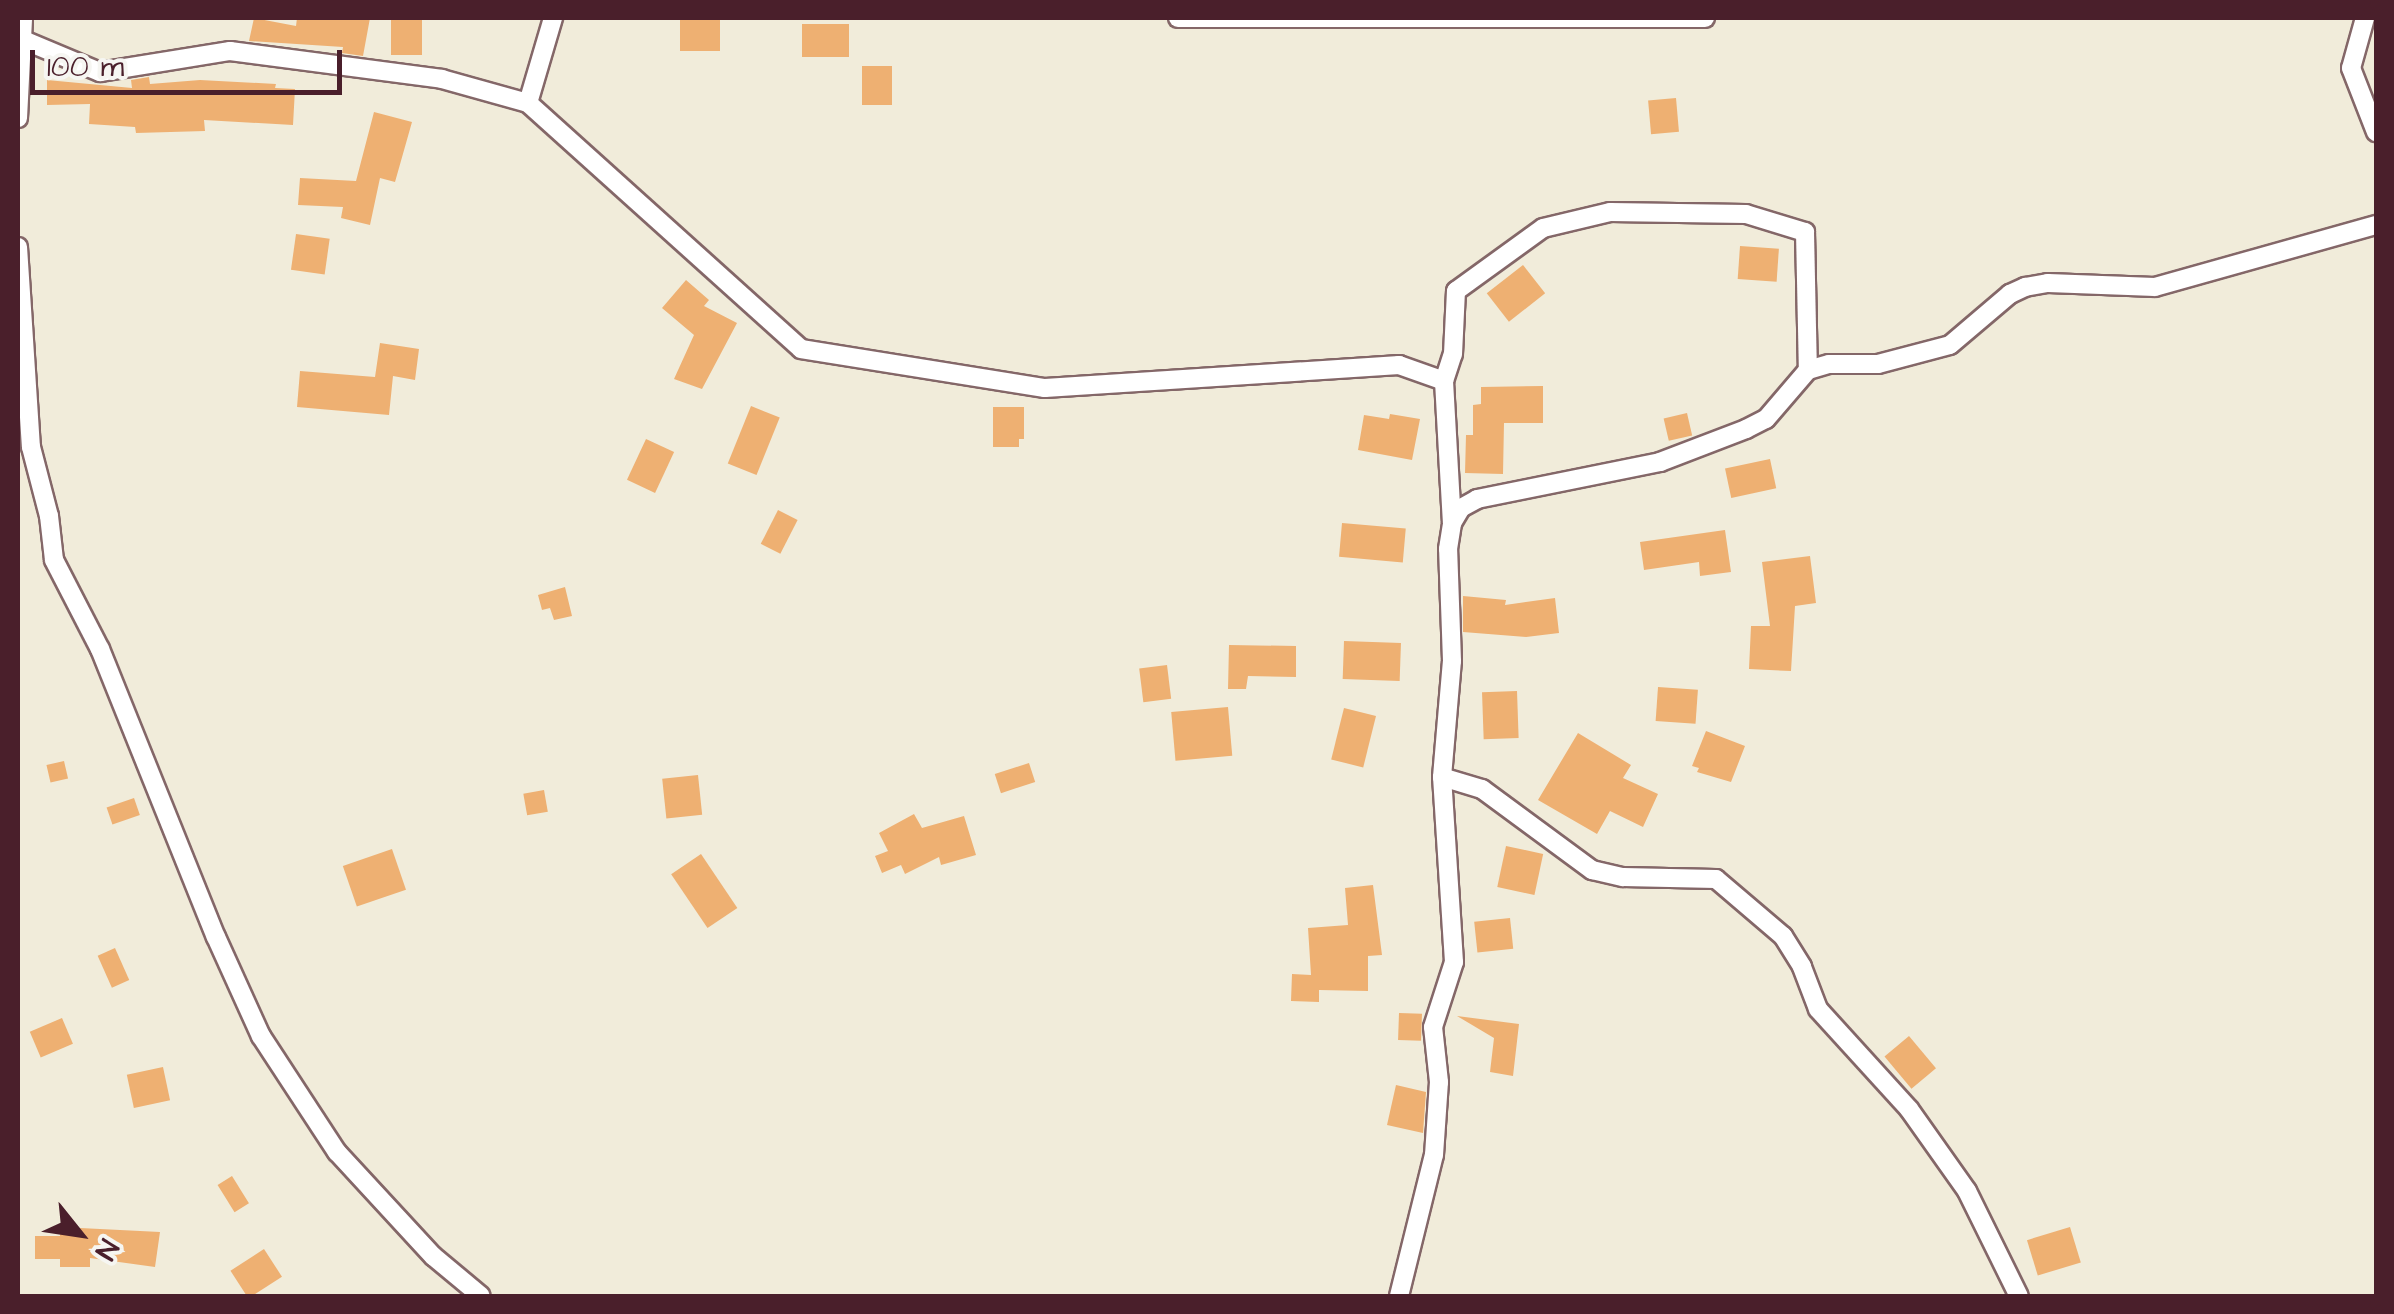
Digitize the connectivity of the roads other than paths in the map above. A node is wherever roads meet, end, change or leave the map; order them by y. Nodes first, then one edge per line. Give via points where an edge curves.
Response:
1 (23, 18) edge
2 (553, 18) edge
3 (1178, 18) edge
4 (1705, 18) edge
5 (2365, 18) edge
6 (22, 39) junction
7 (528, 104) junction
8 (18, 118) edge
9 (2376, 132) edge
10 (2376, 224) edge
11 (18, 247) edge
12 (1808, 370) junction
13 (1444, 381) junction
14 (1452, 523) junction
15 (1442, 777) junction
16 (481, 1296) edge
17 (1399, 1296) edge
18 (2020, 1296) edge

1 - 6 street
2 - 7 street
3 - 4 street
5 - 9 street via 2351,68
6 - 7 street via 100,72 230,51 442,80
6 - 8 street
7 - 13 street via 802,349 1045,388 1398,365
10 - 12 street via 2155,287 2025,287 1950,345 1878,364
11 - 16 street via 31,448 54,560 100,649 216,938 262,1036 337,1152 433,1256
12 - 13 street via 1805,232 1746,214 1610,212 1543,228 1456,290 1453,354
12 - 14 street via 1766,420 1660,462 1477,499
13 - 14 street
14 - 15 street via 1452,661
15 - 17 street via 1454,962 1433,1028 1439,1082 1434,1155
15 - 18 street via 1482,789 1592,870 1623,878 1716,878 1783,936 1818,1009 1909,1109 1967,1192

